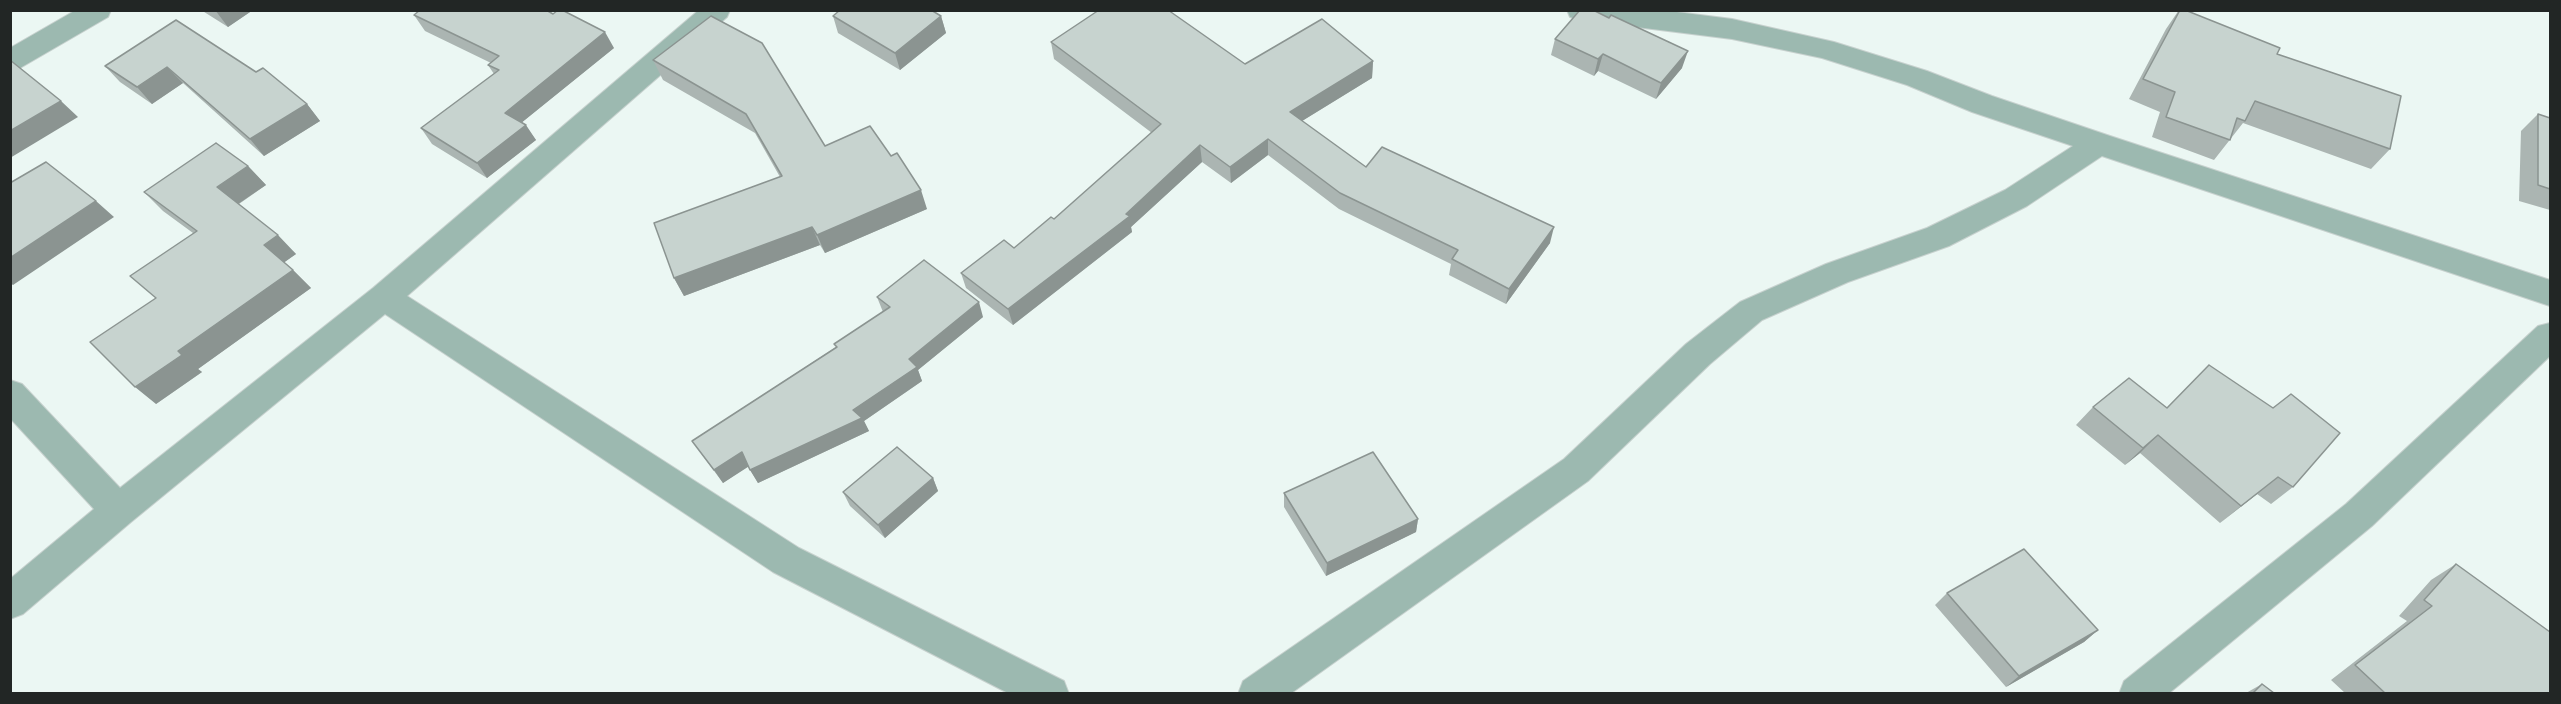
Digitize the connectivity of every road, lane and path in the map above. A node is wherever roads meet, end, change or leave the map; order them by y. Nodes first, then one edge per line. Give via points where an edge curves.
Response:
1 (98, 10) edge
2 (717, 10) edge
3 (1580, 10) edge
4 (10, 61) edge
5 (2099, 144) junction
6 (2550, 293) edge
7 (384, 297) junction
8 (2550, 336) edge
9 (10, 394) edge
10 (118, 511) junction
11 (10, 602) edge
12 (1050, 693) edge
13 (1257, 693) edge
14 (2138, 693) edge

1 - 4 street
2 - 7 street
3 - 5 street via 1732,29 1824,49
5 - 6 street
5 - 13 street via 2016,198 1938,237 1837,273 1751,311 1698,354 1576,470
7 - 10 street
7 - 12 street via 786,560
8 - 14 street via 2359,515
9 - 10 street
10 - 11 street

